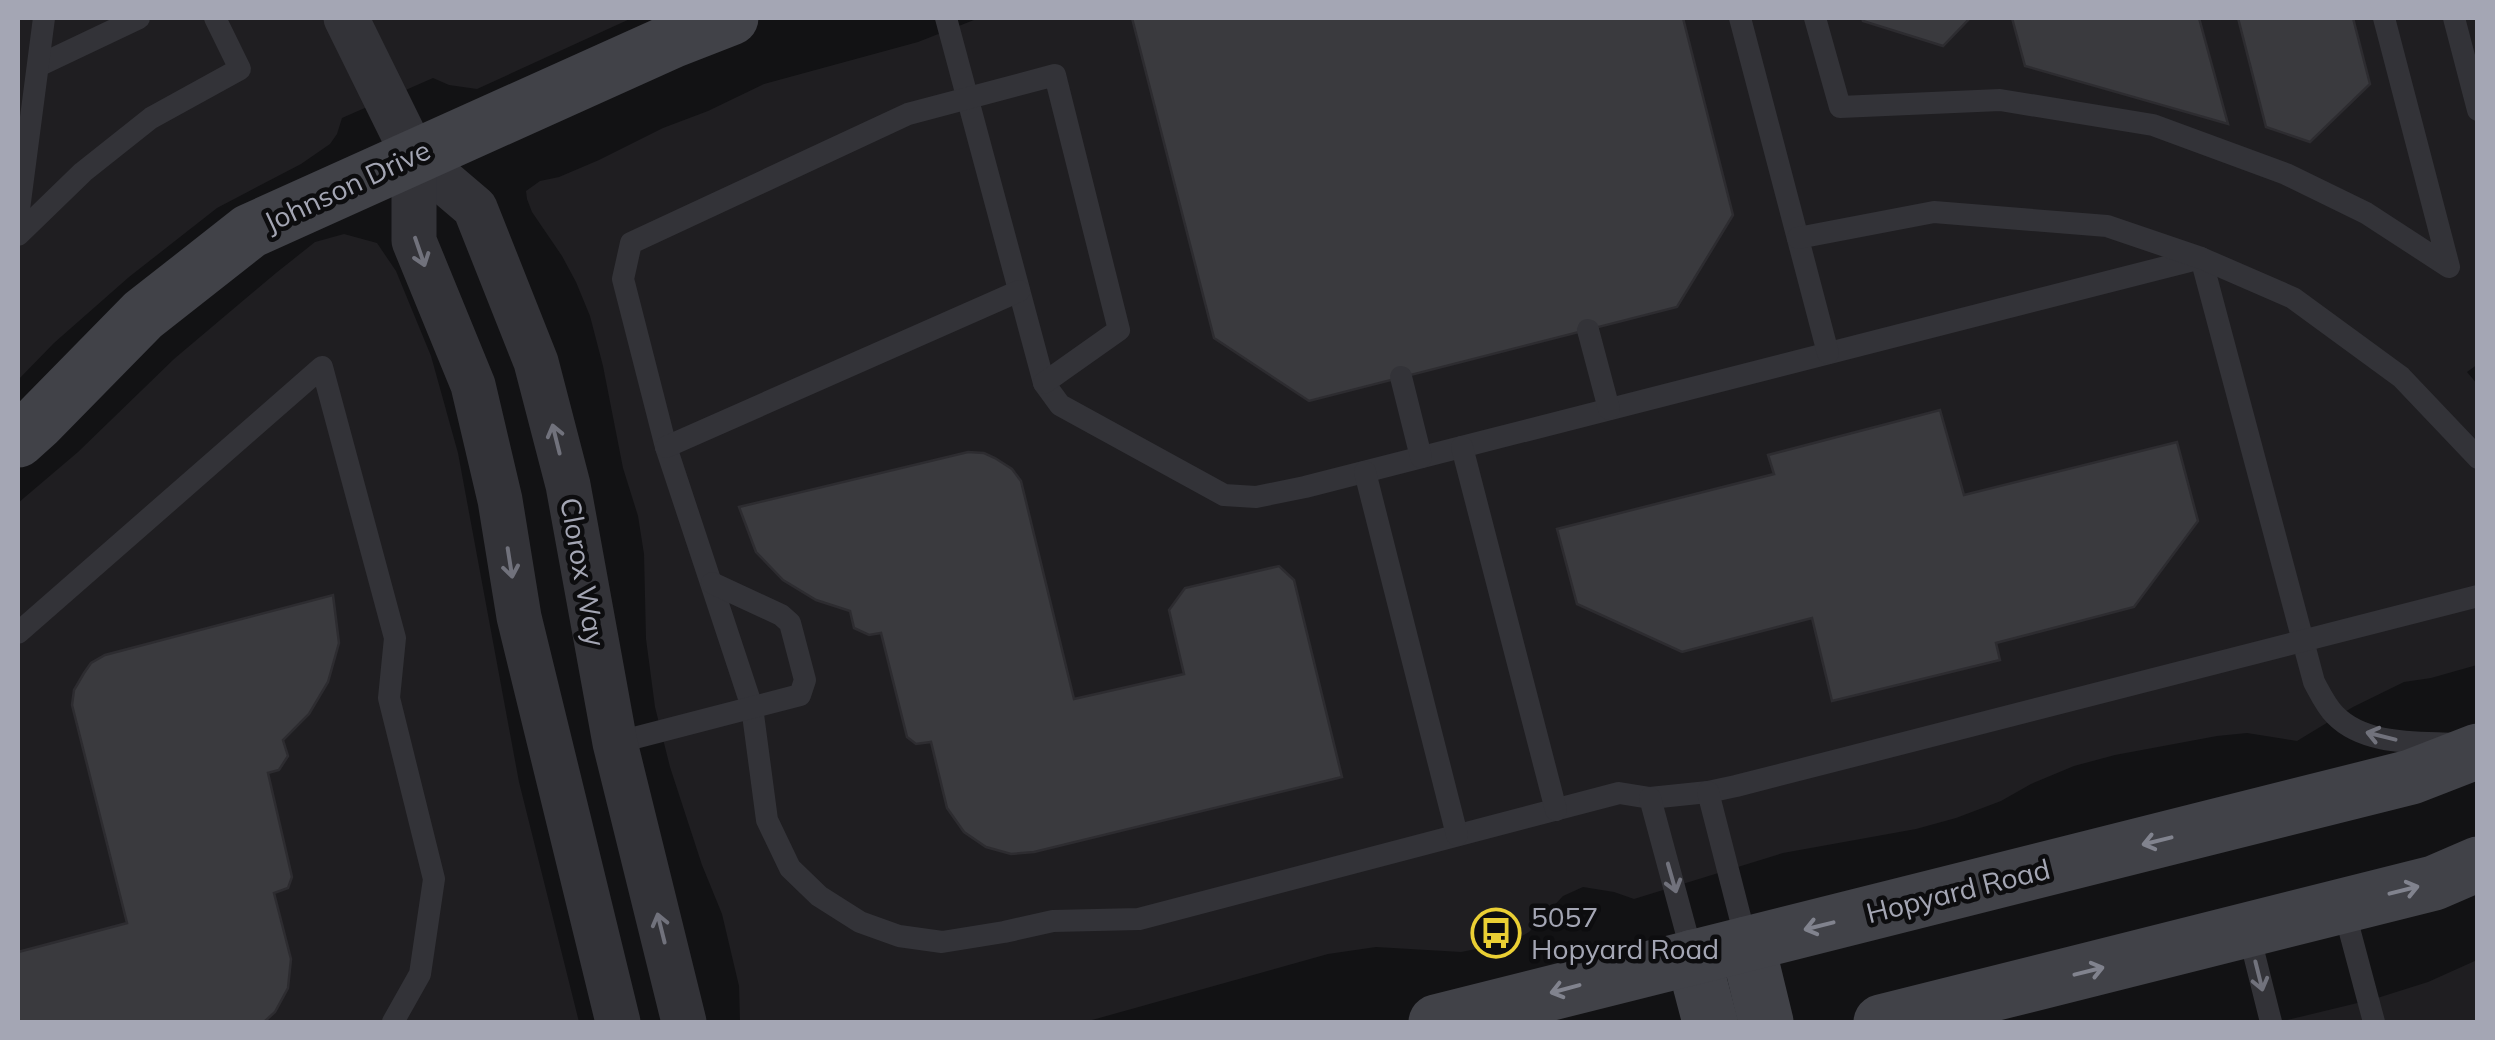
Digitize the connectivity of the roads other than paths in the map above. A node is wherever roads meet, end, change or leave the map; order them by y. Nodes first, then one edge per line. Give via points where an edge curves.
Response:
1 (44, 18) edge
2 (139, 18) edge
3 (214, 18) edge
4 (346, 18) edge
5 (732, 18) edge
6 (946, 18) edge
7 (1740, 18) edge
8 (1816, 18) edge
9 (2384, 18) edge
10 (2454, 18) edge
11 (40, 65) junction
12 (968, 98) junction
13 (2478, 110) edge
14 (414, 156) junction
15 (18, 218) edge
16 (18, 235) edge
17 (1798, 238) junction
18 (2201, 258) junction
19 (1019, 291) junction
20 (1588, 330) dead end
21 (1828, 353) junction
22 (1401, 378) dead end
23 (1044, 383) junction
24 (1609, 409) junction
25 (18, 440) edge
26 (1462, 447) junction
27 (666, 448) junction
28 (1421, 458) junction
29 (2478, 458) edge
30 (1365, 472) junction
31 (712, 584) junction
32 (2478, 596) edge
33 (18, 632) edge
34 (2304, 641) junction
35 (752, 708) junction
36 (615, 743) junction
37 (2478, 749) edge
38 (1708, 792) junction
39 (1650, 798) junction
40 (1556, 810) junction
41 (1457, 836) junction
42 (2478, 864) edge
43 (2344, 906) junction
44 (2248, 930) junction
45 (1747, 944) junction
46 (1693, 957) junction
47 (1972, 1009) edge
48 (392, 1022) edge
49 (618, 1022) edge
50 (684, 1022) edge
51 (1436, 1022) edge
52 (1710, 1022) edge
53 (1766, 1022) edge
54 (1880, 1022) edge
55 (2271, 1022) edge
56 (2374, 1022) edge

1 - 11 lane
2 - 11 lane
3 - 16 lane via 240,70 151,118
4 - 14 street, Clorox Way
5 - 14 main road, Johnson Drive
6 - 12 lane
7 - 17 lane
8 - 9 lane via 1840,107 2000,100 2152,124 2286,174 2366,213 2449,267
10 - 13 lane
11 - 15 lane
12 - 19 lane
12 - 23 lane via 1055,75 1119,330
12 - 27 lane via 908,114 630,243 623,279
14 - 25 main road, Johnson Drive via 250,231 143,315
36 -> 14 street, Clorox Way via 568,485 536,362 475,208
14 -> 49 street, Clorox Way via 414,241 472,385 519,617
17 - 18 lane via 1934,212 2107,226
17 - 21 lane
18 - 21 lane
18 - 29 lane via 2292,298 2401,377
18 - 34 lane
19 - 23 lane
19 - 27 lane
20 - 24 lane
21 - 24 lane
22 - 28 lane
23 - 30 lane via 1060,405 1224,495 1256,496
24 - 26 lane
26 - 28 lane
26 - 40 lane
27 - 31 lane
28 - 30 lane
30 - 41 lane
31 - 35 lane
31 - 35 lane via 790,624 806,680 800,694
32 - 34 lane
33 - 48 lane via 322,367 395,638 389,698 434,879 420,974
37 -> 34 lane via 2384,739 2348,726 2314,682
34 - 38 lane
35 - 36 lane
35 - 41 lane via 767,820 790,868 860,922 899,936 942,942 1052,921 1139,919
50 -> 36 street, Clorox Way
37 -> 45 main road, Hopyard Road via 2411,777
38 - 39 lane
38 - 45 lane
39 - 40 lane via 1619,793
39 -> 46 lane
40 - 41 lane
43 -> 42 main road
43 - 44 main road
43 - 56 lane
47 -> 44 main road
44 -> 55 lane
45 - 46 main road, Hopyard Road
45 - 53 main road
46 -> 51 main road, Hopyard Road
46 - 52 main road
47 - 54 main road

